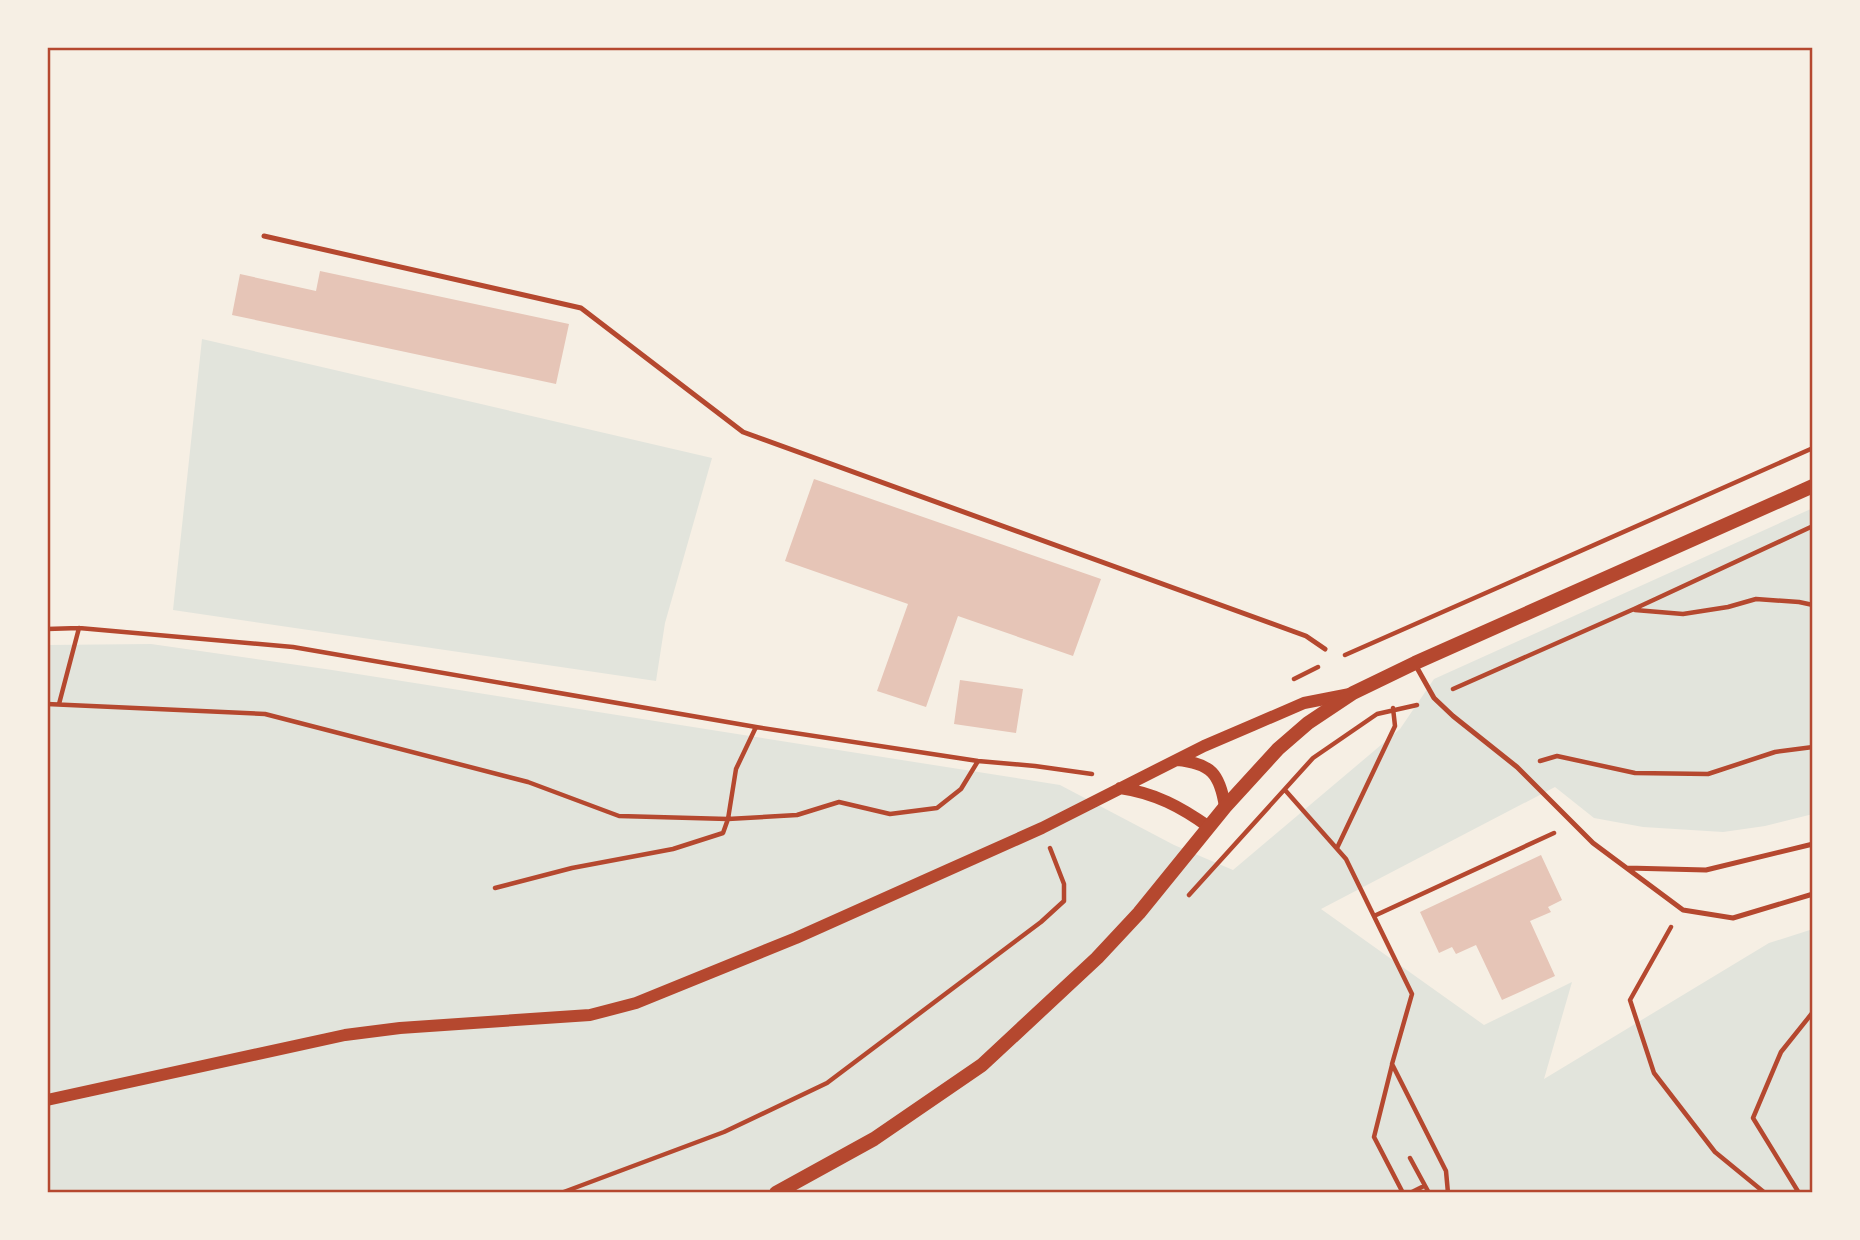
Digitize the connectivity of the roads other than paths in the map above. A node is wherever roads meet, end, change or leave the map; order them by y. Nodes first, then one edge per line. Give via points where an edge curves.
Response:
1 (264, 236) dead end
2 (1813, 486) edge
3 (1325, 649) dead end
4 (1415, 663) junction
5 (1353, 693) junction
6 (1177, 760) junction
7 (1120, 788) junction
8 (1225, 807) junction
9 (1209, 827) junction
10 (1813, 844) edge
11 (1628, 868) junction
12 (1813, 894) edge
13 (47, 1100) edge
14 (776, 1193) edge

1 - 3 lane via 581,308 743,432 1306,636
2 - 4 main road
4 - 5 main road
4 - 11 lane via 1434,698 1452,716 1517,767 1593,843
5 - 6 street via 1304,703
5 - 8 main road via 1278,749
6 - 7 street
6 - 8 street via 1196,762 1211,771 1222,786
7 - 9 street via 1166,800
7 - 13 street via 796,939 636,1003 590,1015 345,1035
8 - 9 main road
9 - 14 main road via 1097,958 982,1065 874,1139
10 - 11 lane via 1706,870
11 - 12 lane via 1683,910 1733,918

